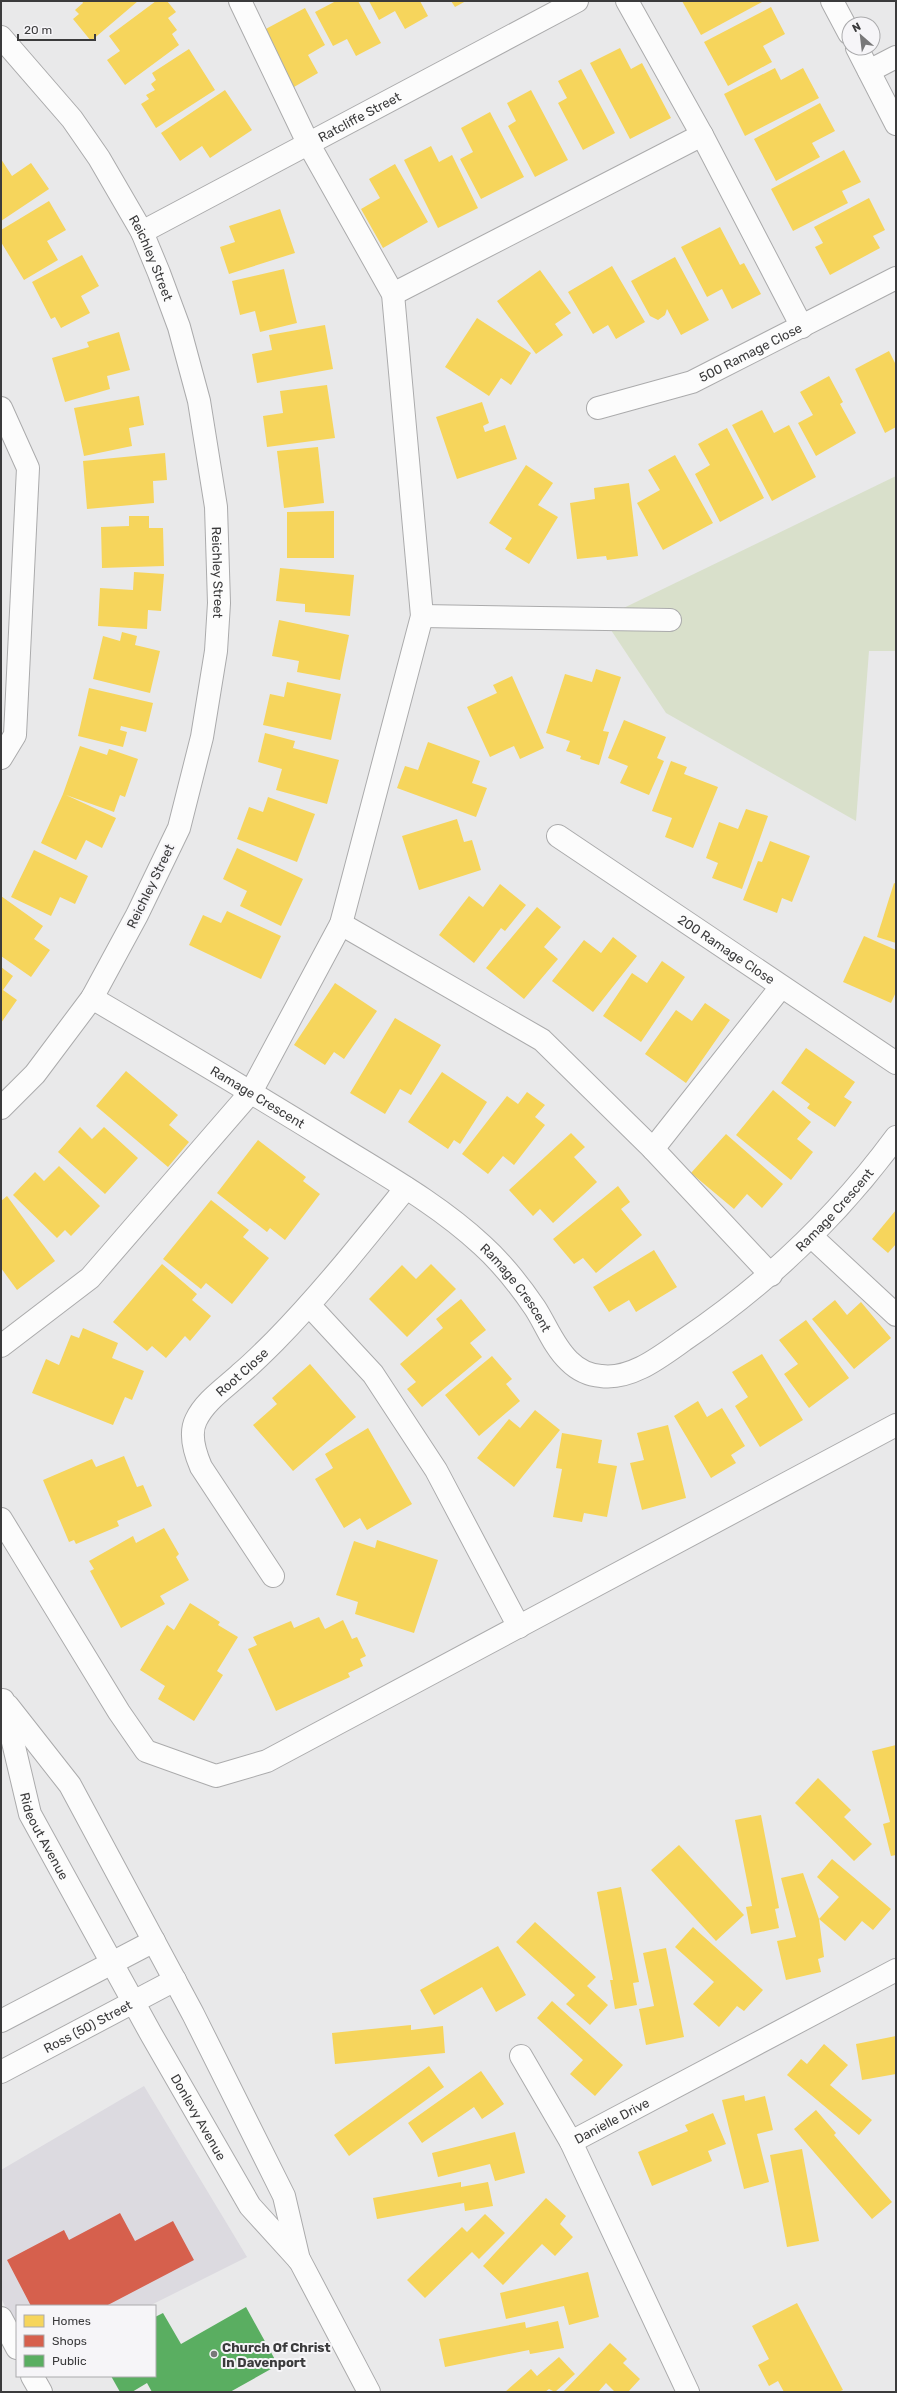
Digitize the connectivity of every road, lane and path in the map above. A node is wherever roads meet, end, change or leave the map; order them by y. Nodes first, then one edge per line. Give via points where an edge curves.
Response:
1 (240, 1) edge
2 (577, 1) edge
3 (627, 1) edge
4 (832, 1) edge
5 (841, 18) edge
6 (1, 37) edge
7 (861, 56) edge
8 (896, 58) edge
9 (869, 71) junction
10 (896, 124) edge
11 (702, 135) junction
12 (308, 143) junction
13 (142, 232) junction
14 (896, 278) edge
15 (393, 294) junction
16 (802, 326) junction
17 (1, 408) edge
18 (598, 408) dead end
19 (422, 616) junction
20 (670, 620) dead end
21 (8, 733) edge
22 (1, 758) edge
23 (558, 836) dead end
24 (341, 924) junction
25 (781, 987) junction
26 (92, 998) junction
27 (896, 1063) edge
28 (251, 1092) junction
29 (1, 1108) edge
30 (896, 1137) edge
31 (653, 1149) junction
32 (406, 1188) junction
33 (812, 1237) junction
34 (771, 1275) junction
35 (309, 1305) junction
36 (896, 1315) edge
37 (1, 1346) edge
38 (896, 1425) edge
39 (1, 1518) edge
40 (273, 1576) dead end
41 (519, 1627) junction
42 (2, 1698) edge
43 (154, 1941) junction
44 (113, 1962) junction
45 (896, 1970) edge
46 (175, 1980) junction
47 (134, 2002) junction
48 (1, 2021) edge
49 (521, 2056) dead end
50 (1, 2072) edge
51 (571, 2142) junction
52 (300, 2261) junction
53 (1, 2318) edge
54 (16, 2346) edge
55 (33, 2377) edge
56 (41, 2392) edge
57 (369, 2392) edge
58 (688, 2392) edge

1 - 12 street
2 - 12 street, Ratcliffe Street
3 - 11 street
4 - 5 street
6 - 13 street, Reichley Street via 72,119 99,158
7 - 9 street
8 - 9 street
9 - 10 street
11 - 15 street
11 - 16 street
12 - 13 street, Ratcliffe Street
12 - 15 street
13 - 26 street, Reichley Street via 179,327 199,401 216,507 219,603 216,651 202,737 179,828 137,915
14 - 16 street, 500 Ramage Close
15 - 19 street
16 - 18 street, 500 Ramage Close via 692,382
17 - 21 street via 28,468
19 - 20 street
19 - 24 street
21 - 22 street
23 - 25 street, 200 Ramage Close
24 - 28 street
24 - 31 street via 542,1040
25 - 27 street, 200 Ramage Close
25 - 31 street
26 - 28 street, Ramage Crescent
26 - 29 street, Reichley Street via 34,1074
28 - 32 street, Ramage Crescent
28 - 37 street via 90,1278
30 - 33 street, Ramage Crescent via 853,1194
31 - 34 street
32 - 34 street, Ramage Crescent via 461,1226 486,1248 523,1290 568,1360 589,1374 617,1377 633,1371 711,1322
32 - 35 street, Root Close
33 - 34 street, Ramage Crescent
33 - 36 street
35 - 40 street, Root Close via 201,1410 195,1422 195,1454 201,1467
35 - 41 street via 373,1374 436,1470
38 - 41 street
39 - 41 street via 119,1712 146,1751 216,1776 267,1761
42 - 43 street, Rideout Avenue via 70,1785
42 - 44 street, Rideout Avenue via 30,1814
43 - 44 street
43 - 46 street, Donlevy Avenue
44 - 47 street, Donlevy Avenue
44 - 48 street
45 - 51 street, Danielle Drive
46 - 47 street, Ross (50) Street
46 - 52 street, Donlevy Avenue via 284,2196
47 - 50 street, Ross (50) Street
47 - 52 street, Donlevy Avenue via 250,2206
49 - 51 street
51 - 58 street, Danielle Drive
52 - 57 street, Donlevy Avenue
53 - 54 street
55 - 56 street

